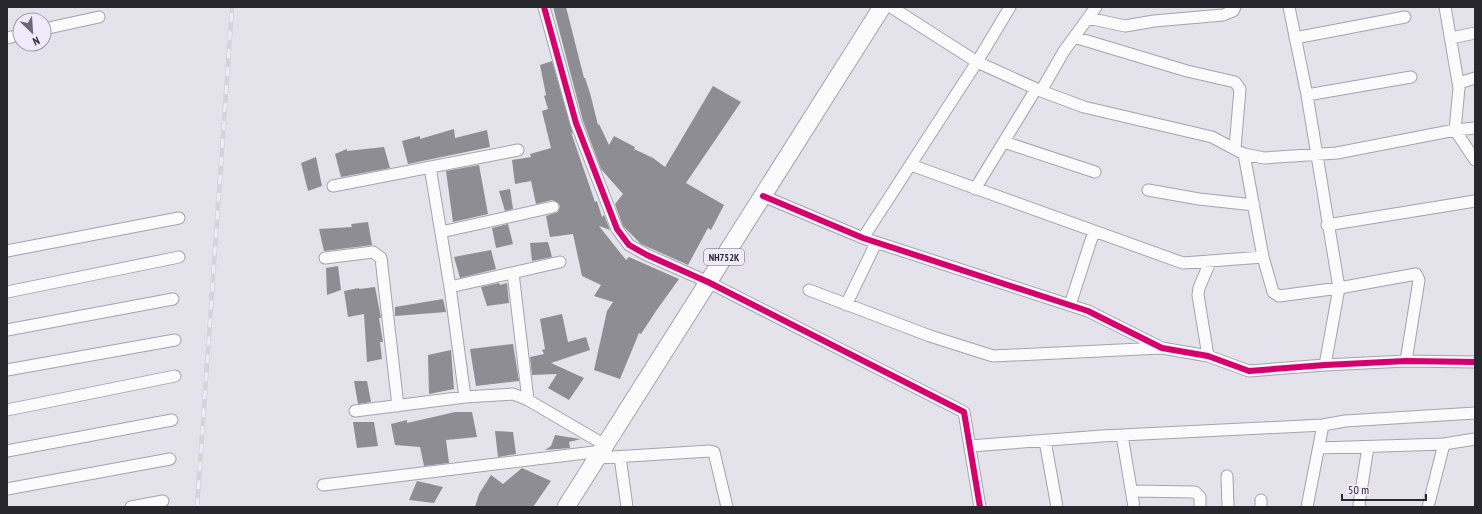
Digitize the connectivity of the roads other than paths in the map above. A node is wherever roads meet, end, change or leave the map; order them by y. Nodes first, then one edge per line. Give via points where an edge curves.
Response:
1 (544, 7) edge
2 (882, 7) edge
3 (891, 7) edge
4 (1010, 7) edge
5 (1096, 7) edge
6 (1235, 7) edge
7 (1289, 7) edge
8 (1445, 7) edge
9 (99, 17) dead end
10 (1405, 17) dead end
11 (1088, 18) junction
12 (52, 28) edge
13 (1475, 33) edge
14 (1074, 37) junction
15 (1295, 38) junction
16 (1450, 38) junction
17 (977, 62) junction
18 (1411, 77) dead end
19 (1475, 78) edge
20 (1459, 83) junction
21 (1039, 90) junction
22 (1307, 95) junction
23 (1475, 128) edge
24 (1454, 130) junction
25 (1004, 142) junction
26 (518, 150) dead end
27 (1240, 151) junction
28 (1317, 154) junction
29 (1475, 160) edge
30 (911, 164) junction
31 (430, 167) junction
32 (1095, 172) dead end
33 (333, 186) dead end
34 (975, 189) junction
35 (1148, 190) dead end
36 (763, 196) junction
37 (1475, 201) edge
38 (1254, 205) junction
39 (553, 207) dead end
40 (179, 218) dead end
41 (1327, 225) junction
42 (1094, 231) junction
43 (441, 232) junction
44 (863, 238) junction
45 (876, 243) junction
46 (7, 251) edge
47 (179, 257) dead end
48 (1263, 257) junction
49 (325, 258) dead end
50 (560, 262) dead end
51 (1210, 262) junction
52 (513, 273) junction
53 (708, 282) junction
54 (450, 287) junction
55 (1339, 288) junction
56 (809, 290) dead end
57 (7, 292) edge
58 (172, 300) dead end
59 (846, 305) junction
60 (1070, 305) junction
61 (7, 330) edge
62 (175, 340) dead end
63 (1162, 348) junction
64 (1208, 356) junction
65 (1406, 361) junction
66 (1475, 362) edge
67 (1324, 365) junction
68 (7, 370) edge
69 (175, 376) dead end
70 (465, 397) junction
71 (528, 400) junction
72 (398, 406) junction
73 (7, 410) edge
74 (355, 411) dead end
75 (1475, 412) edge
76 (172, 420) dead end
77 (1323, 425) junction
78 (1122, 435) junction
79 (1475, 439) edge
80 (1045, 441) junction
81 (1444, 444) junction
82 (970, 446) junction
83 (1368, 447) junction
84 (1319, 448) junction
85 (7, 451) edge
86 (601, 451) junction
87 (620, 457) junction
88 (170, 459) dead end
89 (1227, 476) dead end
90 (323, 485) dead end
91 (7, 489) edge
92 (1132, 491) junction
93 (163, 501) dead end
94 (131, 507) edge
95 (566, 507) edge
96 (627, 507) edge
97 (727, 507) edge
98 (980, 507) edge
99 (1057, 507) edge
100 (1134, 507) edge
101 (1200, 507) edge
102 (1228, 507) edge
103 (1307, 507) edge
104 (1360, 507) edge
105 (1428, 507) edge

1 - 53 street via 576,123 617,229 629,245
2 - 36 highway, NH752K
3 - 17 street
4 - 17 street
5 - 11 street
6 - 11 street via 1233,11 1223,15 1154,20 1124,26
7 - 15 street
8 - 16 street
9 - 12 street
10 - 15 street
11 - 14 street
13 - 16 street
14 - 21 street
14 - 27 street via 1238,84
15 - 22 street
16 - 20 street
17 - 21 street
17 - 30 street
18 - 22 street
19 - 20 street
20 - 24 street
21 - 25 street
21 - 27 street via 1084,107 1212,137
22 - 28 street
23 - 24 street
24 - 28 street
24 - 29 street
25 - 32 street
25 - 34 street
26 - 31 street
27 - 28 street via 1264,158
27 - 38 street
28 - 41 street
30 - 34 street
30 - 44 street
31 - 33 street
31 - 43 street
34 - 42 street
35 - 38 street
36 - 44 street
36 - 53 highway, NH752K
37 - 41 street
38 - 48 street
39 - 43 street
40 - 46 street
41 - 55 street
42 - 51 street via 1183,263
42 - 60 street
43 - 54 street
44 - 45 street
45 - 59 street
45 - 60 street
47 - 57 street
48 - 51 street
48 - 55 street via 1275,295
49 - 72 street via 372,252 381,258
50 - 52 street
51 - 64 street via 1198,295
52 - 54 street
52 - 71 street
53 - 82 street via 964,412
53 - 86 highway, NH752K
54 - 70 street
55 - 65 street via 1416,274 1419,280
55 - 67 street
56 - 59 street
58 - 61 street
59 - 63 street via 992,356
60 - 63 street via 1088,311
62 - 68 street
63 - 64 street
64 - 67 street via 1250,371
65 - 66 street
65 - 67 street
69 - 73 street
70 - 71 street via 513,394
70 - 72 street
71 - 86 street
72 - 74 street
75 - 77 street via 1345,421
76 - 85 street
77 - 78 street
77 - 84 street
78 - 80 street
78 - 92 street
79 - 81 street
80 - 82 street
80 - 99 street
81 - 83 street
81 - 105 street
82 - 98 street
83 - 84 street
83 - 104 street
84 - 103 street
86 - 87 street
86 - 90 street
86 - 95 highway, NH752K
87 - 96 street
87 - 97 street via 710,450 714,452
88 - 91 street
89 - 102 street
92 - 100 street
92 - 101 street via 1195,492 1200,497
93 - 94 street

